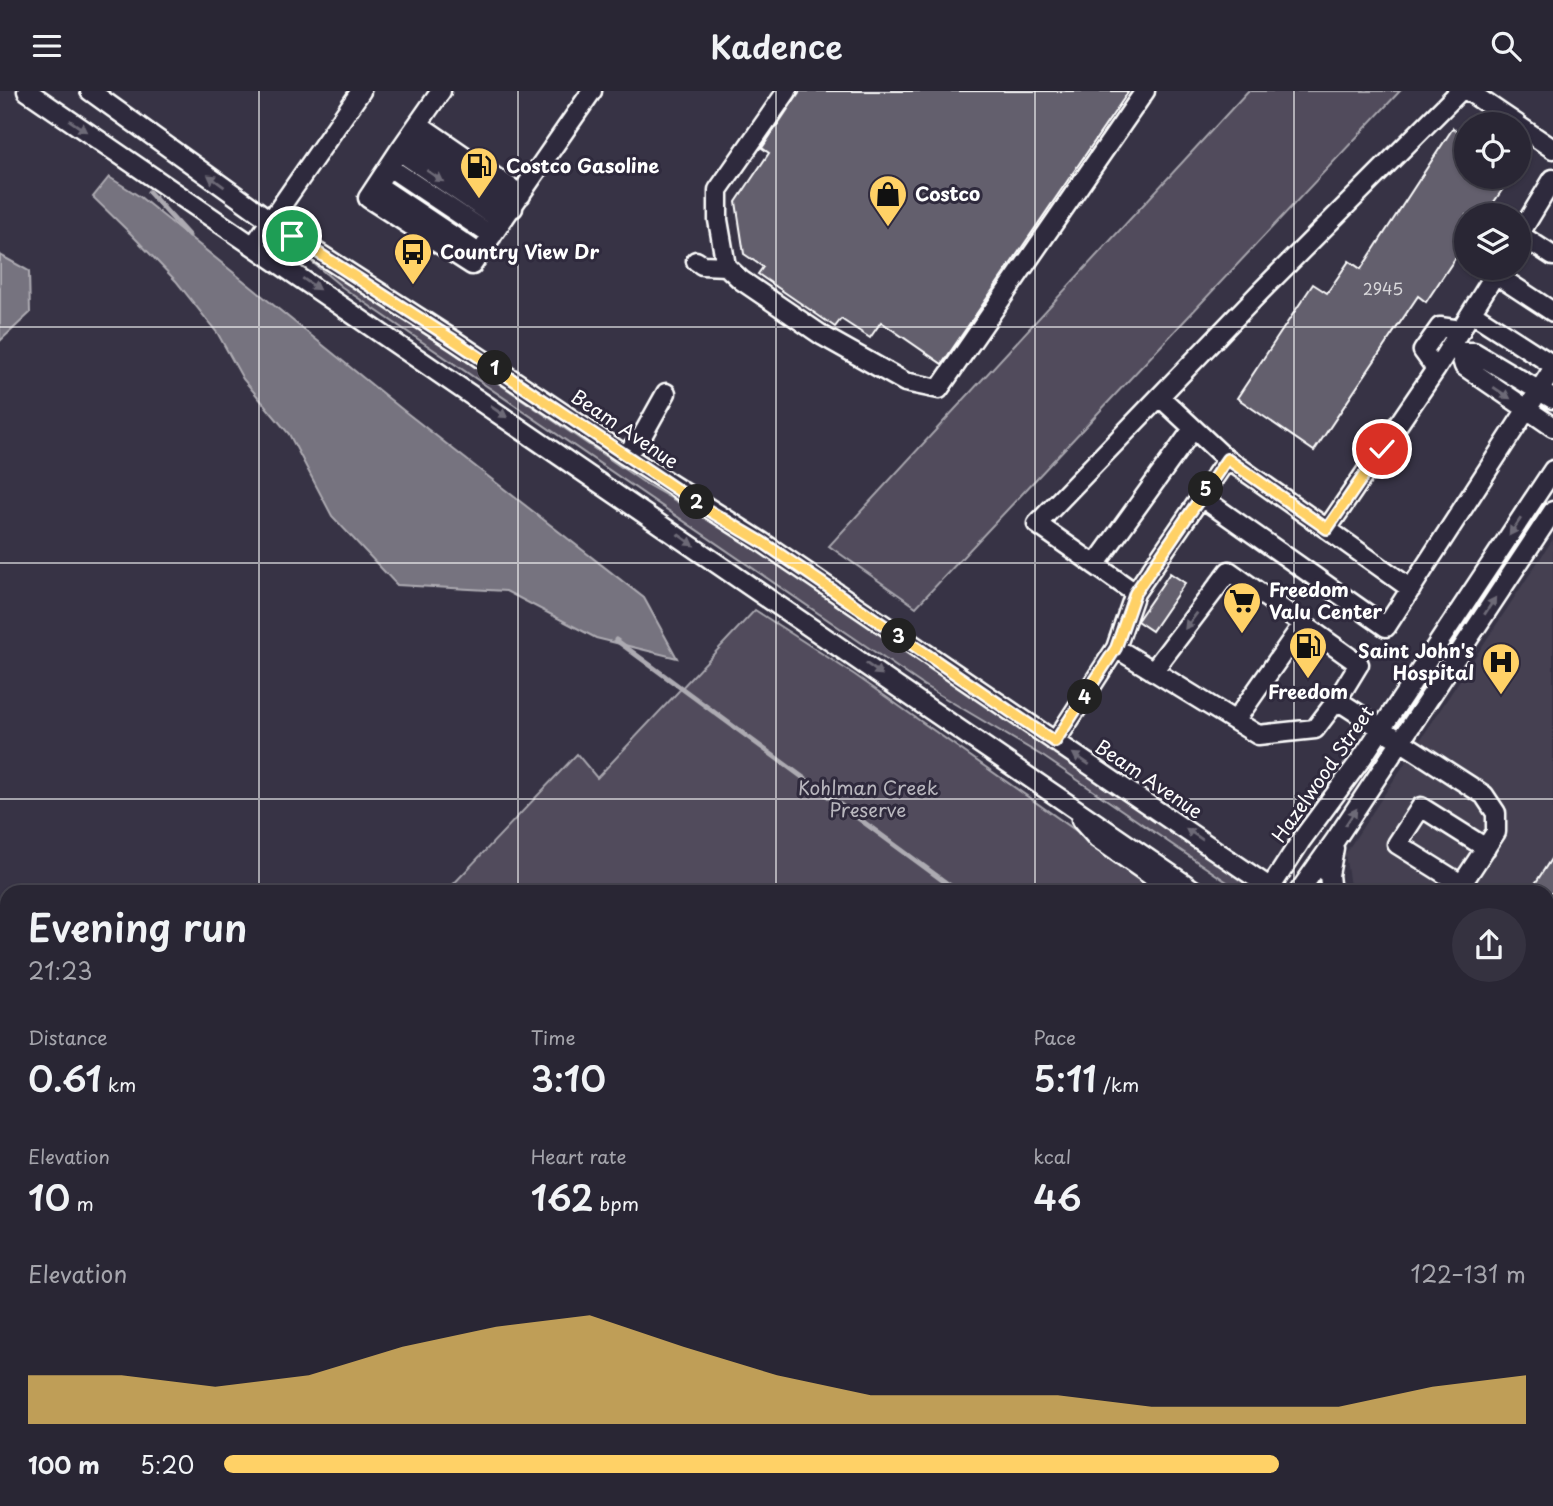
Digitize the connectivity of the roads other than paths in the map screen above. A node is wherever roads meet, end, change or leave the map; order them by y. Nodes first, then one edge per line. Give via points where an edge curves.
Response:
1 (27, 91) edge
2 (90, 91) edge
3 (361, 91) edge
4 (441, 91) edge
5 (592, 91) edge
6 (787, 91) edge
7 (1145, 91) edge
8 (1460, 91) edge
9 (1468, 91) edge
10 (1499, 112) edge
11 (1531, 134) edge
12 (409, 137) junction
13 (1553, 149) edge
14 (389, 167) junction
15 (1553, 179) edge
16 (1547, 201) edge
17 (512, 208) junction
18 (1531, 220) edge
19 (271, 221) junction
20 (492, 236) junction
21 (1531, 242) edge
22 (254, 245) junction
23 (1553, 256) edge
24 (696, 261) dead end
25 (726, 266) junction
26 (1492, 280) edge
27 (1510, 280) edge
28 (1553, 311) edge
29 (1472, 313) junction
30 (1461, 330) junction
31 (1455, 349) junction
32 (1553, 367) edge
33 (1436, 369) junction
34 (666, 393) dead end
35 (1546, 395) edge
36 (1160, 397) junction
37 (1527, 410) junction
38 (1553, 427) edge
39 (1193, 429) junction
40 (625, 455) junction
41 (1227, 459) junction
42 (1553, 470) edge
43 (1201, 497) junction
44 (1553, 512) edge
45 (1327, 529) junction
46 (1095, 565) junction
47 (1411, 589) junction
48 (1135, 593) junction
49 (1303, 624) junction
50 (1116, 648) junction
51 (1153, 671) junction
52 (1337, 700) junction
53 (1235, 721) junction
54 (1382, 728) junction
55 (1401, 741) junction
56 (1055, 742) junction
57 (1062, 799) junction
58 (1336, 839) junction
59 (1486, 848) junction
60 (1165, 885) edge
61 (1186, 885) edge
62 (1263, 885) edge
63 (1275, 885) edge
64 (1304, 885) edge
65 (1330, 885) edge
66 (1455, 885) edge
67 (1461, 885) edge

1 -> 22 street
19 -> 2 street, Beam Avenue
3 - 19 street
4 - 12 street
5 - 17 street
6 - 25 street via 718,190
7 - 25 street via 939,389 905,382 824,336
8 - 36 street
9 - 10 street
11 - 13 street
12 - 14 street
12 - 17 street
12 -> 17 street
14 - 20 street
14 - 20 street via 377,185 476,259
15 - 16 street
16 - 18 street
17 - 20 street
19 - 22 street
19 - 40 street, Beam Avenue
21 - 23 street
22 -> 57 street
24 - 25 street
26 - 29 street
27 - 28 street
29 - 30 street
29 - 32 street
30 - 31 street
30 - 33 street via 1440,327 1423,351
31 - 33 street
31 - 35 street via 1474,352
31 -> 37 street via 1464,366
32 - 35 street
33 - 45 street
34 - 40 street via 641,438
35 - 37 street
36 - 39 street
36 - 46 street via 1037,524
37 - 38 street
37 - 47 street
39 - 41 street
39 - 46 street
40 - 56 street, Beam Avenue via 762,542
41 - 43 street
41 - 45 street
42 -> 54 street, Hazelwood Street
43 - 47 street via 1386,627
43 - 48 street
55 -> 44 street
45 - 47 street
46 - 48 street
48 - 50 street
49 -> 51 street via 1229,571
49 - 52 street via 1359,664
49 - 53 street
50 - 51 street
50 - 56 street
51 - 53 street
52 - 53 street via 1315,729 1258,735
52 - 54 street
54 - 55 street
54 - 63 street, Hazelwood Street via 1300,842
58 -> 55 street
55 - 59 street via 1484,795 1496,813 1496,832
62 -> 56 street, Beam Avenue
57 - 60 street via 1097,838
57 - 61 street
58 - 64 street
58 - 65 street
59 - 66 street via 1421,807 1397,844
59 - 67 street

